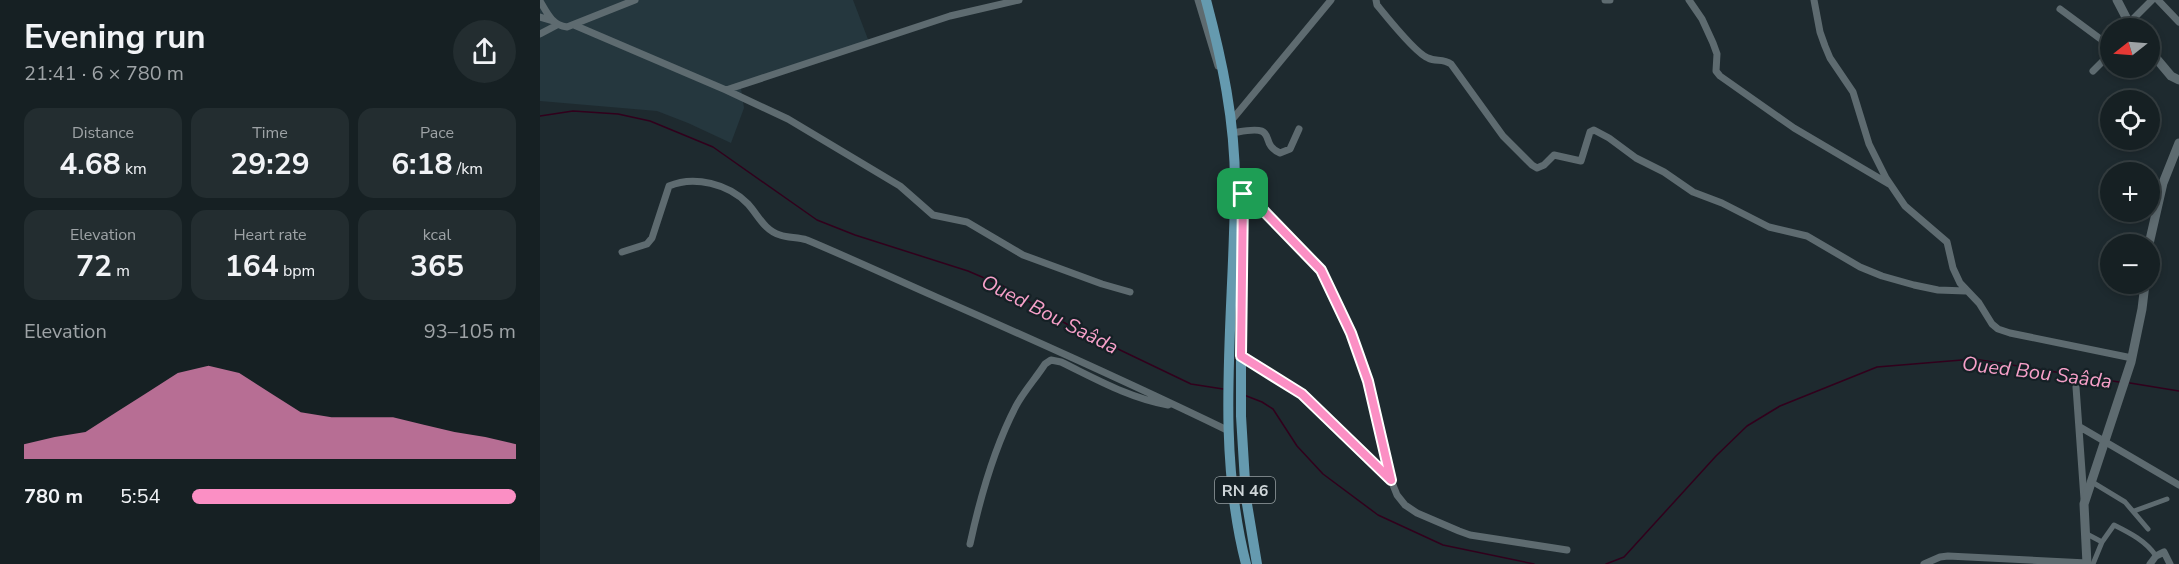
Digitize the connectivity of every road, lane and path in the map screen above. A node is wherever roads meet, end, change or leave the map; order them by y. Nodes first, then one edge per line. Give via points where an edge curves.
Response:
1 (634, 0) edge
2 (1019, 0) edge
3 (1198, 0) edge
4 (1206, 0) edge
5 (1211, 0) edge
6 (1331, 0) edge
7 (1376, 0) edge
8 (1689, 0) edge
9 (1814, 0) edge
10 (2117, 0) edge
11 (2152, 0) edge
12 (2158, 0) edge
13 (540, 1) edge
14 (2060, 9) dead end
15 (540, 17) edge
16 (2125, 18) edge
17 (2136, 18) edge
18 (2179, 22) edge
19 (555, 23) junction
20 (574, 25) junction
21 (540, 34) edge
22 (2100, 39) edge
23 (2160, 62) edge
24 (2100, 64) edge
25 (2093, 71) dead end
26 (2179, 80) edge
27 (1226, 83) junction
28 (726, 90) junction
29 (1234, 118) junction
30 (1299, 129) dead end
31 (1238, 132) junction
32 (2179, 143) edge
33 (1889, 184) junction
34 (1243, 194) junction
35 (2152, 234) edge
36 (622, 252) dead end
37 (1966, 291) junction
38 (1130, 292) dead end
39 (2143, 294) edge
40 (1241, 356) junction
41 (2132, 360) junction
42 (2076, 387) dead end
43 (1178, 407) junction
44 (1229, 426) junction
45 (2080, 427) junction
46 (2104, 440) junction
47 (1391, 480) junction
48 (2092, 482) junction
49 (2179, 485) edge
50 (2167, 499) dead end
51 (2084, 504) junction
52 (2134, 511) junction
53 (2148, 529) dead end
54 (2085, 533) junction
55 (2102, 542) junction
56 (970, 544) dead end
57 (1567, 549) dead end
58 (2156, 556) junction
59 (1246, 564) edge
60 (1257, 564) edge
61 (1924, 564) edge
62 (2087, 564) edge
63 (2093, 564) edge
64 (2150, 564) edge
65 (2170, 564) edge

1 - 20 street
2 - 28 street via 950,16
3 - 27 street
4 - 27 main road, RN 46
5 - 29 main road, RN 46 via 1229,70
6 - 29 street
7 - 37 street via 1426,58 1451,64 1503,136 1537,168 1554,155 1581,161 1594,130 1693,192 1769,227 1807,236 1860,267 1914,285
8 - 33 street via 1710,36 1720,76 1794,128
9 - 33 street via 1825,46 1853,92 1869,144
10 - 16 main road
11 - 17 street
12 - 18 street
13 - 19 street
14 - 22 street
15 - 19 street
19 - 20 street
19 - 21 street
20 - 28 street
23 - 26 main road
24 - 25 street
27 - 29 main road, RN 46
28 - 38 street via 788,119 900,186 933,215 967,222 1023,255
29 - 31 main road, RN 46
29 - 44 main road, RN 46
30 - 31 street via 1290,149 1280,153 1260,130
31 - 34 main road, RN 46
32 - 35 main road via 2163,183
33 - 37 street via 1912,213 1947,242 1953,268
34 - 40 main road, RN 46
34 - 47 street via 1321,270 1351,333 1368,381
36 - 43 street via 647,244 652,238 669,186 688,180 714,184 738,195 768,229 780,235 803,239
37 - 41 street via 1998,329
39 - 41 main road
40 - 47 street via 1302,394
40 - 60 main road, RN 46 via 1240,416 1246,498
41 - 46 main road
42 - 45 street
43 - 44 street
43 - 56 street via 1124,393 1051,360 1017,405 1008,424 979,504
44 - 59 main road, RN 46 via 1234,506
45 - 46 street
45 - 51 street
46 - 48 main road
46 - 49 street
47 - 57 street via 1397,495 1411,509 1459,531
48 - 51 main road
48 - 52 street
50 - 52 street
51 - 54 main road
52 - 53 street
54 - 55 street
54 - 62 main road
55 - 58 street via 2114,525 2151,548
55 - 63 street
58 - 64 street
58 - 65 street via 2164,552
61 - 62 street via 1948,556

